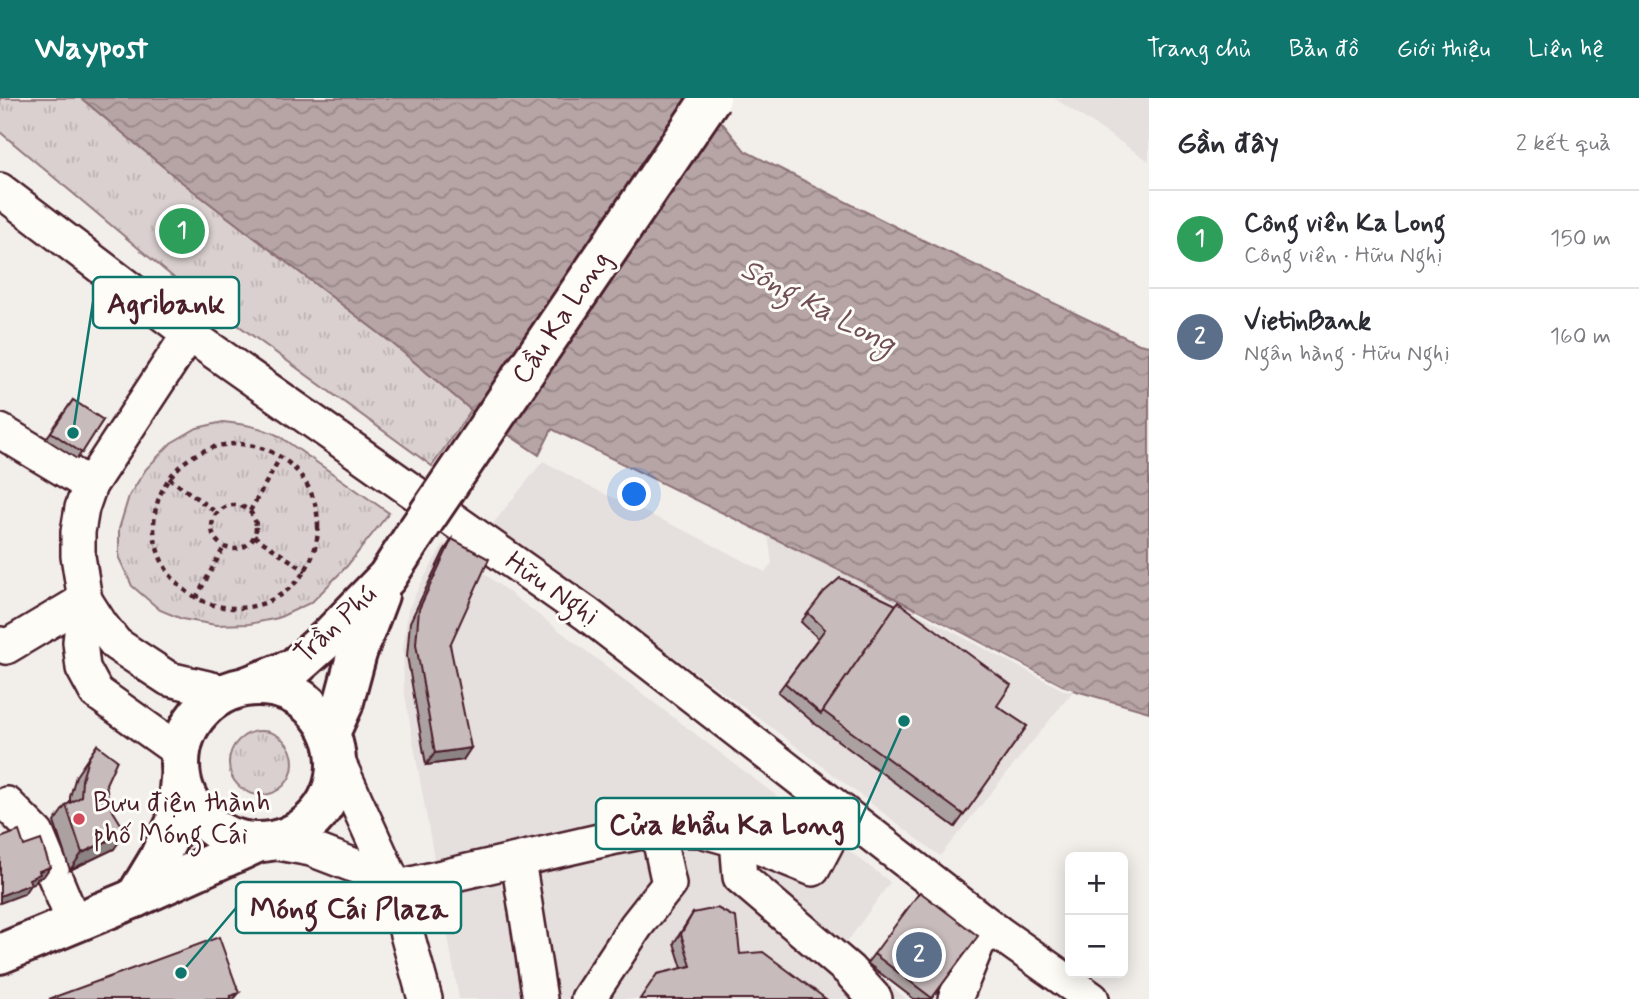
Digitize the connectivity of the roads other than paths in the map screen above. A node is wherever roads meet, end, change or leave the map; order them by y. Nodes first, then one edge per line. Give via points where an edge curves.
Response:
1 (711, 98) edge
2 (0, 190) edge
3 (189, 334) junction
4 (0, 431) edge
5 (90, 485) junction
6 (413, 537) joint
7 (387, 577) junction
8 (85, 600) junction
9 (0, 644) edge
10 (236, 689) junction
11 (333, 745) junction
12 (180, 766) junction
13 (7, 804) dead end
14 (843, 812) junction
15 (657, 829) junction
16 (737, 840) junction
17 (265, 843) junction
18 (518, 860) junction
19 (393, 884) junction
20 (135, 898) junction
21 (74, 923) junction
22 (996, 931) junction
23 (0, 954) edge
24 (425, 999) edge
25 (540, 999) edge
26 (588, 999) edge
27 (875, 999) edge
28 (955, 999) edge
29 (1092, 999) edge

1 - 6 main road, Cầu Ka Long, bridge
2 - 3 street, Hữu Nghị
3 - 5 street
3 - 14 street, Hữu Nghị via 587,614
4 - 5 street
5 - 8 street via 78,532
6 - 7 main road, Trần Phú
7 - 10 main road, Trần Phú via 294,668
7 - 11 main road, Trần Phú via 357,653
8 - 9 street via 6,647
8 - 10 street via 116,644 169,679
8 - 12 street via 79,650 96,692
10 - 11 main road via 272,687 296,695 316,711
10 - 12 main road via 204,707 188,727
11 - 17 main road via 335,780 327,802 295,834
11 - 19 street
12 - 17 main road via 190,804 207,825 230,839
12 - 20 main road via 176,822
13 - 21 street via 37,834
14 - 16 street via 813,869
14 - 22 street, Hữu Nghị
15 - 16 street via 700,830
15 - 18 street
15 - 26 street via 670,884
16 - 27 street via 740,877 849,970
17 - 19 street via 311,849
17 - 20 main road
18 - 19 street
18 - 25 street
19 - 24 street
20 - 21 main road
21 - 23 main road
22 - 28 street via 979,940
22 - 29 street, Hữu Nghị

